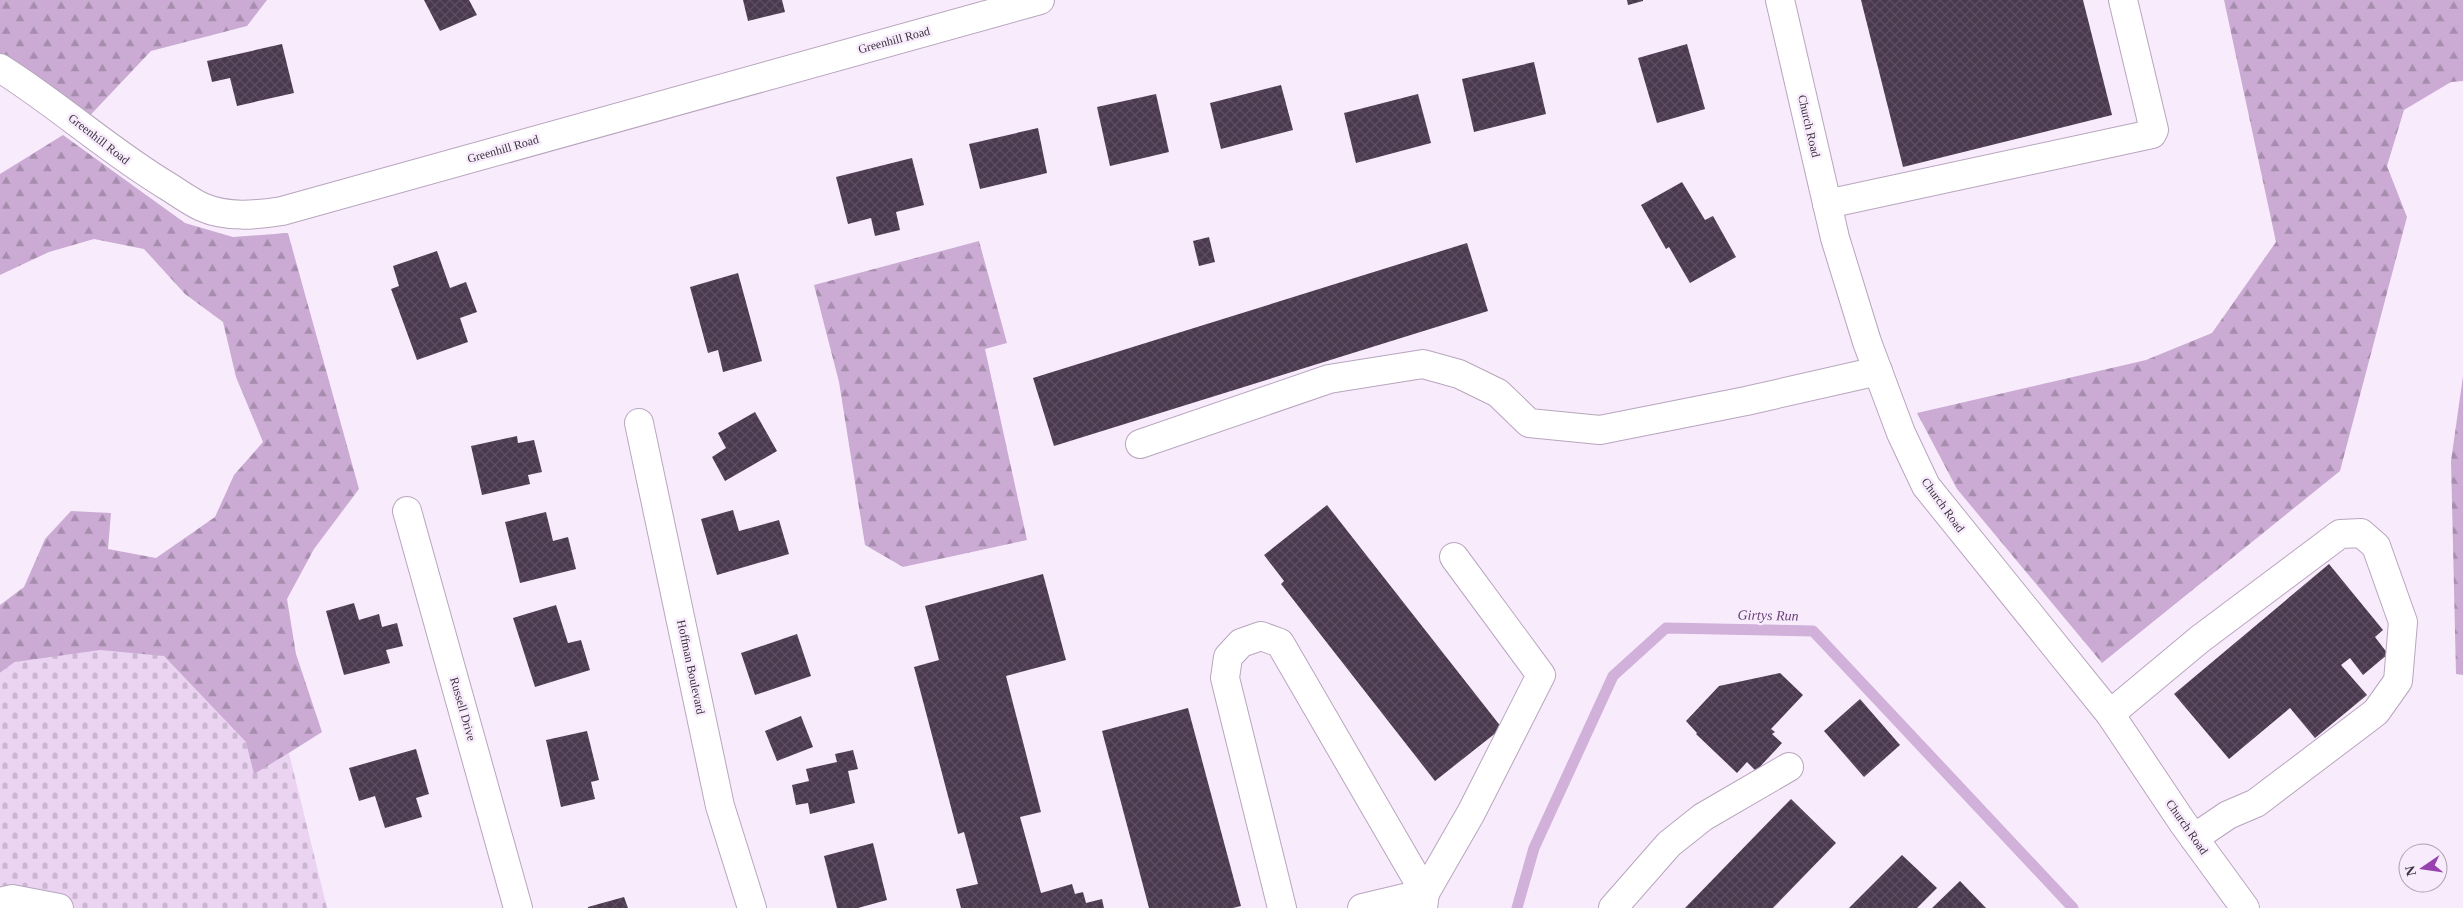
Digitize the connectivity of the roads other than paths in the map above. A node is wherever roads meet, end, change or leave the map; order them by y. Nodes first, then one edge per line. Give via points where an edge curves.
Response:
1 (1040, 0) edge
2 (1780, 0) edge
3 (2123, 0) edge
4 (0, 68) edge
5 (1827, 204) junction
6 (1878, 371) junction
7 (639, 423) dead end
8 (1140, 444) dead end
9 (407, 511) dead end
10 (1454, 557) dead end
11 (2110, 714) junction
12 (1790, 767) dead end
13 (2194, 838) junction
14 (1424, 901) edge
15 (0, 902) edge
16 (59, 908) edge
17 (518, 908) edge
18 (752, 908) edge
19 (1282, 908) edge
20 (1362, 908) edge
21 (1613, 908) edge
22 (2245, 908) edge

1 - 4 street, Greenhill Road via 291,208 256,215 203,208 139,170 36,91
2 - 5 street, Church Road
3 - 5 street via 2154,130 2152,134
5 - 6 street, Church Road via 1834,238
6 - 8 street via 1600,430 1529,423 1498,393 1459,374 1423,364 1329,380
6 - 11 street, Church Road via 1901,433 1926,486
7 - 18 street, Hoffman Boulevard via 720,806
9 - 17 street, Russell Drive
10 - 14 street via 1542,675
11 - 13 street, Church Road
11 - 13 street via 2200,639 2340,534 2361,533 2376,546 2403,622 2398,681 2376,712 2256,803 2228,815
12 - 21 street via 1703,816 1669,844
13 - 22 street, Church Road
14 - 19 street via 1280,643 1261,636 1241,643 1228,657 1225,678
14 - 20 street
15 - 16 street via 12,899

